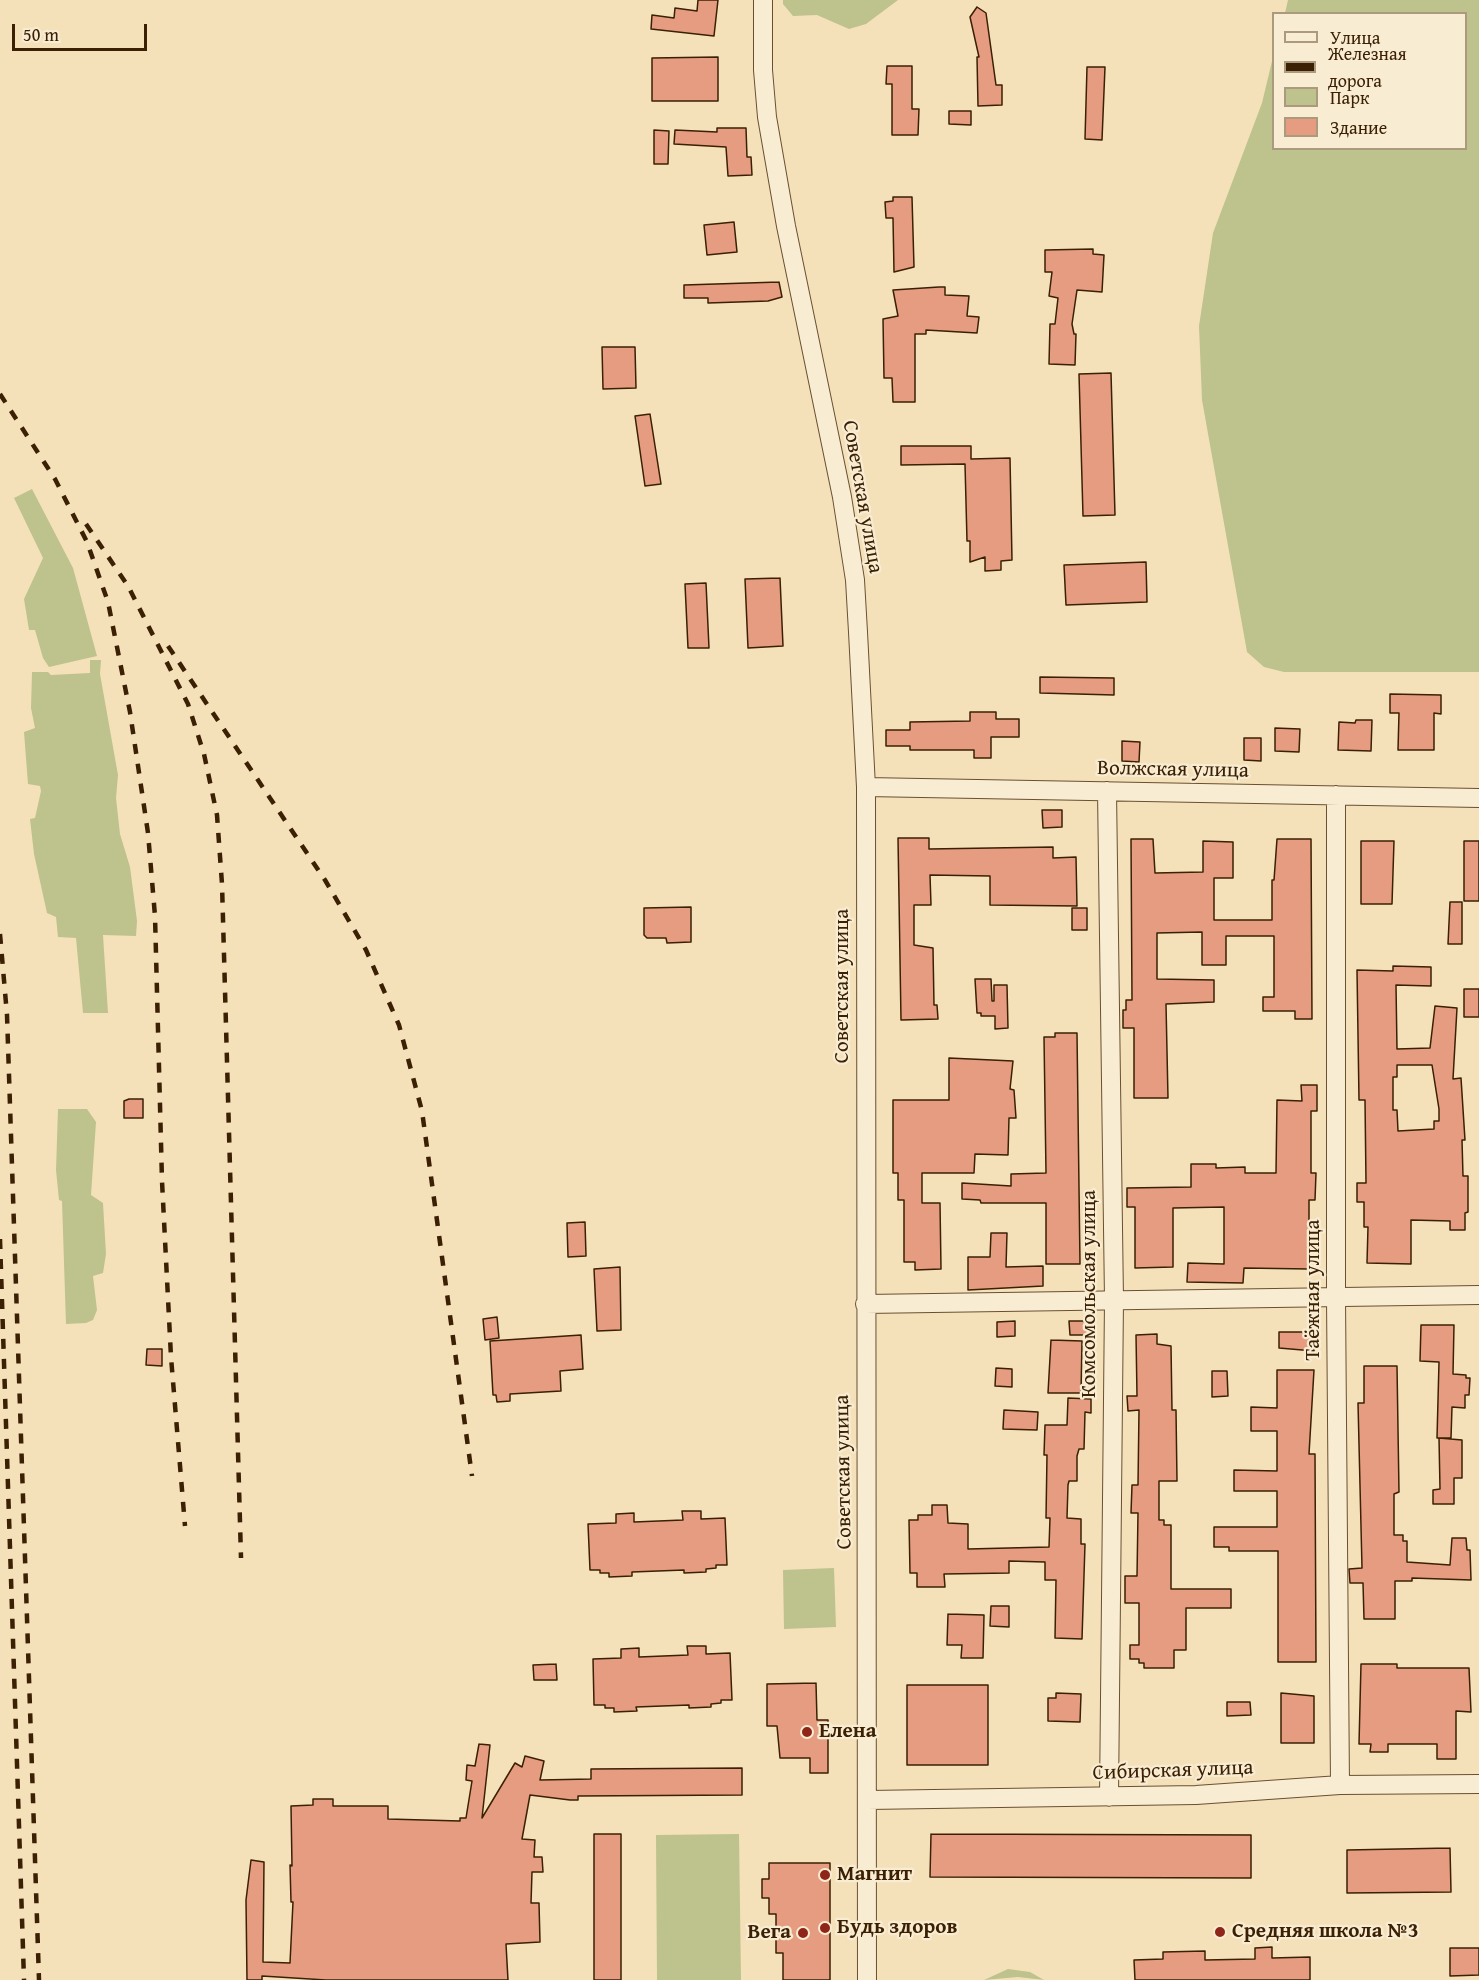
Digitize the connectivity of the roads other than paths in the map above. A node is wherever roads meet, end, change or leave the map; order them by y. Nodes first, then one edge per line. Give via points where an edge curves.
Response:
1 (763, 0) edge
2 (866, 787) junction
3 (1107, 791) junction
4 (1336, 795) junction
5 (1479, 798) edge
6 (1479, 1295) edge
7 (1336, 1298) junction
8 (1114, 1300) junction
9 (865, 1304) junction
10 (1479, 1784) edge
11 (1340, 1785) junction
12 (1109, 1797) junction
13 (868, 1800) junction
14 (867, 1980) edge

1 - 2 street, Советская улица via 765,92 776,173 852,555
2 - 3 street, Волжская улица
2 - 9 street, Советская улица
3 - 4 street, Волжская улица
3 - 8 street, Комсомольская улица
4 - 5 street, Волжская улица
4 - 7 street, Таёжная улица
6 - 7 street
7 - 8 street
7 - 11 street, Таёжная улица
8 - 9 street
8 - 12 street, Комсомольская улица
9 - 13 street, Советская улица
10 - 11 street, Сибирская улица
11 - 12 street, Сибирская улица
12 - 13 street, Сибирская улица
13 - 14 street, Советская улица

